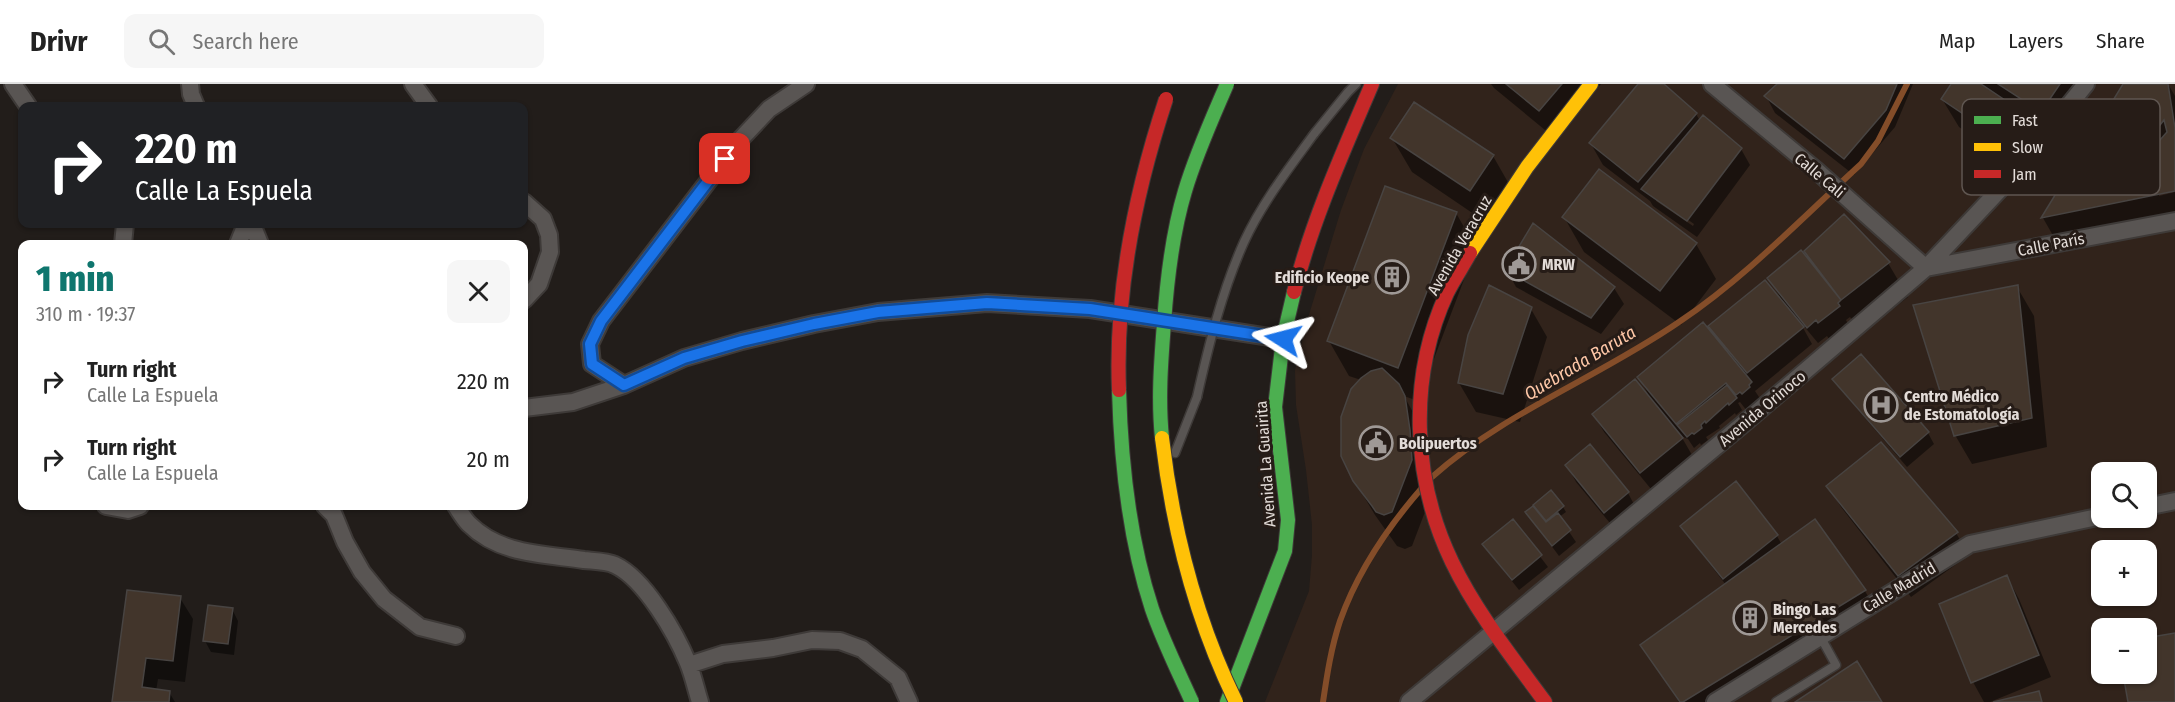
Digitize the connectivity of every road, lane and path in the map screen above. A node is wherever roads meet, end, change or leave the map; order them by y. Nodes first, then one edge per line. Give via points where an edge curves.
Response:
1 (13, 84) edge
2 (190, 84) edge
3 (413, 84) edge
4 (806, 84) edge
5 (1227, 84) edge
6 (1356, 84) edge
7 (1372, 84) edge
8 (1591, 84) edge
9 (1712, 84) edge
10 (2086, 84) edge
11 (1166, 99) dead end
12 (2074, 99) edge
13 (25, 102) edge
14 (194, 102) edge
15 (426, 102) edge
16 (1995, 195) edge
17 (528, 206) edge
18 (2175, 221) edge
19 (1926, 268) junction
20 (528, 296) edge
21 (1283, 339) junction
22 (624, 385) junction
23 (528, 408) edge
24 (1167, 473) junction
25 (2175, 501) edge
26 (2157, 505) edge
27 (329, 510) edge
28 (459, 510) edge
29 (2091, 518) edge
30 (1494, 631) junction
31 (456, 636) dead end
32 (1819, 636) junction
33 (689, 665) junction
34 (700, 702) edge
35 (909, 702) edge
36 (1192, 702) edge
37 (1227, 702) edge
38 (1236, 702) edge
39 (1409, 702) edge
40 (1545, 702) edge
41 (1715, 702) edge
42 (1776, 702) edge

1 - 13 street
2 - 14 street
3 - 15 street
4 - 22 street via 769,109 739,141 601,321 590,344 592,364
5 - 24 main road, bridge via 1207,129 1176,228 1165,301 1159,394
6 - 24 lane, bridge via 1273,191 1245,241 1211,338 1197,397
7 - 21 main road, Avenida La Guairita via 1316,226
8 - 30 main road, Avenida Veracruz via 1522,171 1445,297 1423,383 1420,461 1433,516 1452,562
9 - 19 street, Calle Cali
10 - 12 street, Avenida Orinoco
11 - 36 main road, bridge via 1143,169 1129,241 1118,394 1130,509 1147,592
16 - 19 street, Avenida Orinoco
17 - 20 street via 543,219 550,252 539,284
18 - 19 street, Calle París
19 - 30 street, Avenida Orinoco
21 - 22 street via 1090,309 987,303 878,312 814,324 684,358
21 - 37 main road, Avenida La Guairita via 1275,407 1288,520 1285,551
22 - 23 street via 573,402
24 - 38 main road, bridge via 1195,605
25 - 26 street
27 - 31 street via 362,572 384,599 420,627
28 - 33 street via 468,524 493,543 520,552 615,565 648,595
29 - 32 street, Calle Madrid via 1970,544
30 - 39 street, Avenida Orinoco
30 - 40 main road, Avenida Veracruz
32 - 41 street, Calle Madrid
32 - 42 lane via 1836,665
33 - 34 street
33 - 35 street via 723,654 812,640 840,642 862,649 898,678

